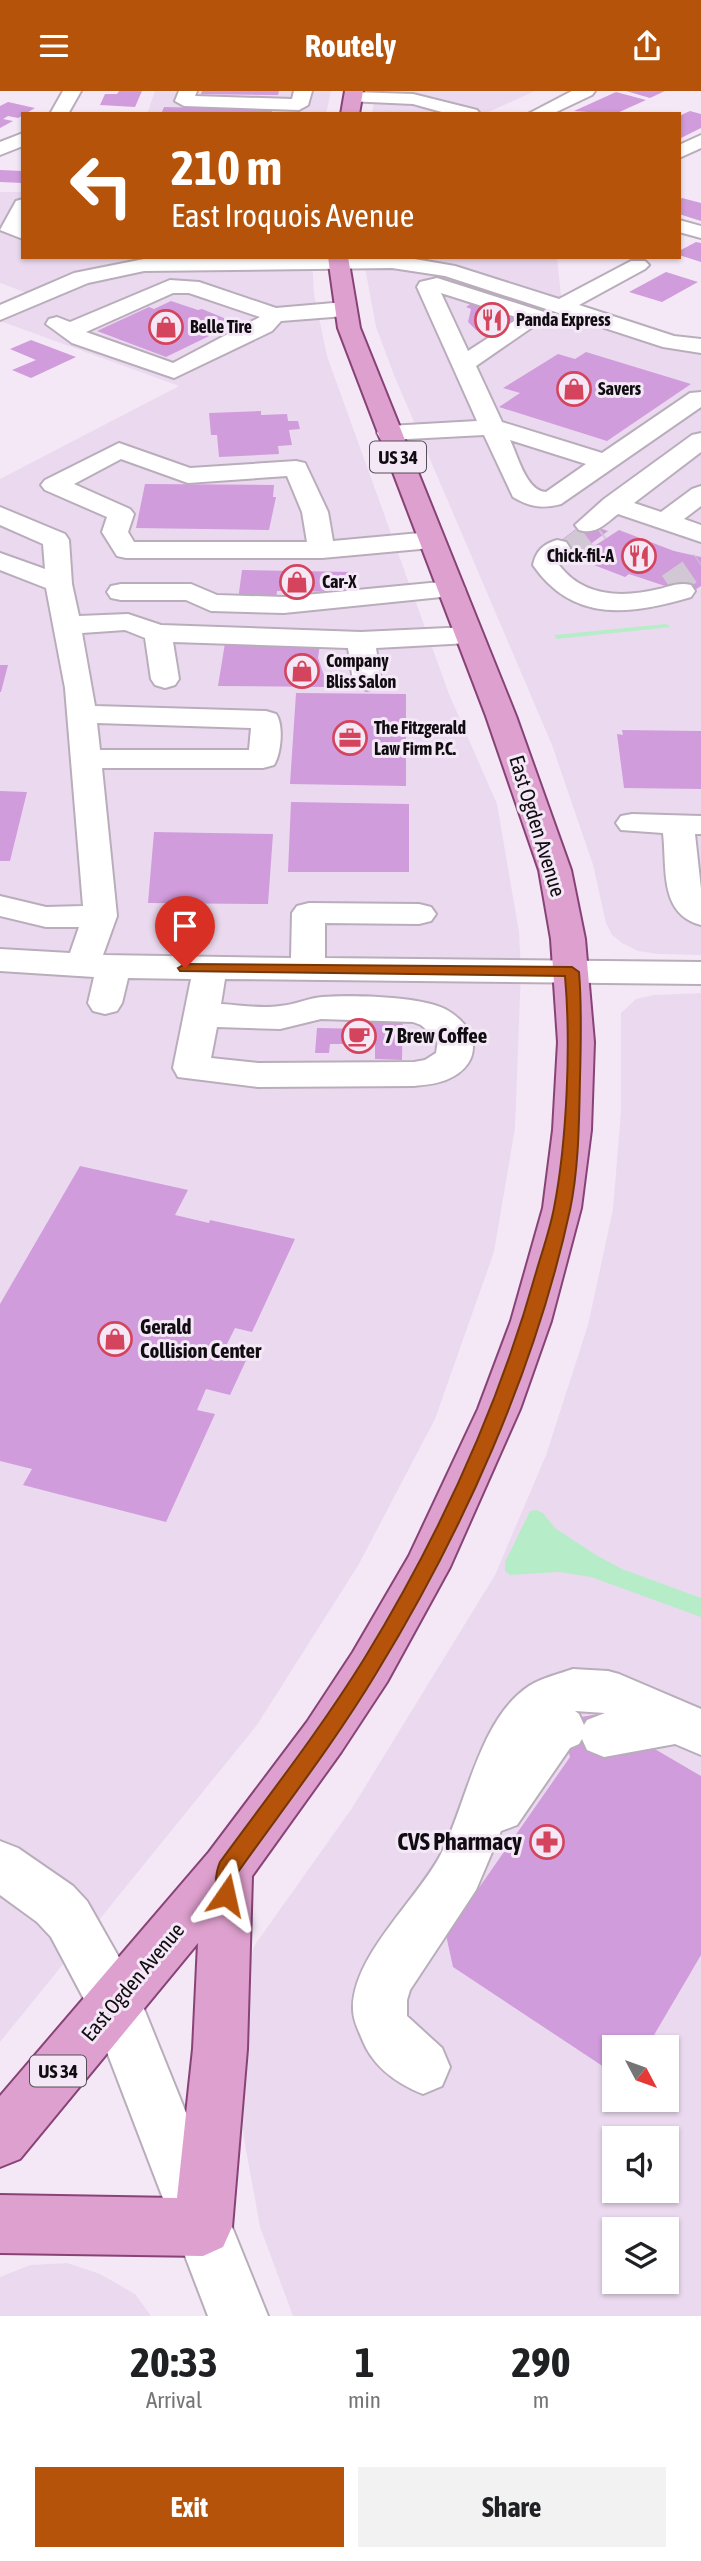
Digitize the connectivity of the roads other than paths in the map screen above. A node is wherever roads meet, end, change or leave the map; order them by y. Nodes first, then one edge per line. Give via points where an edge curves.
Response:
1 (51, 91) edge
2 (188, 91) edge
3 (586, 91) edge
4 (70, 94) edge
5 (352, 102) edge
6 (309, 105) edge
7 (438, 110) edge
8 (60, 112) edge
9 (541, 112) edge
10 (21, 140) edge
11 (701, 141) edge
12 (0, 149) edge
13 (681, 151) edge
14 (21, 208) edge
15 (681, 227) edge
16 (21, 232) edge
17 (701, 232) edge
18 (91, 259) edge
19 (338, 259) edge
20 (243, 260) edge
21 (488, 265) dead end
22 (638, 265) dead end
23 (112, 270) junction
24 (465, 275) junction
25 (7, 302) edge
26 (561, 306) junction
27 (345, 309) junction
28 (585, 314) junction
29 (274, 315) junction
30 (69, 331) junction
31 (701, 346) edge
32 (467, 372) junction
33 (698, 398) dead end
34 (493, 427) junction
35 (389, 433) junction
36 (701, 440) edge
37 (701, 451) edge
38 (605, 463) junction
39 (701, 494) edge
40 (536, 500) junction
41 (619, 506) junction
42 (0, 515) edge
43 (664, 522) junction
44 (594, 526) tunnel mouth
45 (701, 534) edge
46 (431, 540) junction
47 (322, 550) junction
48 (0, 561) edge
49 (59, 584) junction
50 (675, 588) tunnel mouth
51 (450, 589) junction
52 (121, 591) dead end
53 (67, 625) junction
54 (158, 633) junction
55 (469, 635) junction
56 (361, 640) junction
57 (165, 679) dead end
58 (367, 681) dead end
59 (81, 714) junction
60 (85, 759) junction
61 (632, 824) dead end
62 (690, 825) edge
63 (0, 906) edge
64 (419, 914) dead end
65 (701, 915) edge
66 (100, 916) junction
67 (0, 960) edge
68 (98, 967) junction
69 (209, 968) junction
70 (308, 969) junction
71 (572, 972) junction
72 (701, 973) edge
73 (105, 1003) dead end
74 (202, 1015) junction
75 (676, 1721) edge
76 (470, 1851) junction
77 (0, 1865) edge
78 (228, 1869) junction
79 (115, 2003) junction
80 (423, 2067) dead end
81 (0, 2139) edge
82 (0, 2224) edge
83 (203, 2227) junction
84 (239, 2316) edge

1 - 4 street
2 - 6 street via 184,101
3 - 9 street
4 - 8 street
5 - 6 street
5 - 7 street via 405,98
10 - 12 street
11 - 13 street
14 - 16 street via 9,227
15 - 17 street
18 - 23 street
19 - 20 street
19 - 24 street via 415,264
19 - 27 main road, East Ogden Avenue / US 34
20 - 23 street
21 - 24 street
22 - 26 street
23 - 25 street
24 - 26 street
25 - 30 street
26 - 28 street
27 - 29 street
27 - 35 main road, East Ogden Avenue / US 34
28 - 31 street via 671,342
28 - 32 street
29 - 30 street via 191,287 170,286
29 - 30 street via 264,326 174,371
32 - 32 street via 428,287 437,283 536,317
32 - 34 street
33 - 38 street
34 - 35 street
34 - 38 street
34 - 40 street via 522,492
35 - 46 main road, East Ogden Avenue / US 34
36 - 41 street
37 - 41 street
38 - 40 street via 552,499
39 - 43 street
40 - 50 street via 557,542 546,565 576,596 627,601 662,597
41 - 43 street
41 - 44 street
42 - 49 street via 56,540
43 - 45 street
46 - 47 street
46 - 51 main road, East Ogden Avenue / US 34
47 - 47 street via 126,550 115,532 121,514 54,485 119,450 188,476 296,468 314,512
48 - 49 street
49 - 53 street
51 - 52 street via 284,605 211,603 191,592
51 - 55 main road, East Ogden Avenue / US 34
53 - 54 street via 128,622
53 - 59 street
54 - 56 street
54 - 57 street
55 - 56 street
55 - 71 main road, East Ogden Avenue / US 34 via 549,849
56 - 58 street
59 - 60 street
59 - 60 street via 266,719 263,759
60 - 66 street
61 - 62 street
62 - 65 street via 686,902
63 - 66 street via 46,916
64 - 70 street via 309,913
66 - 68 street
67 - 68 street
68 - 69 street
68 - 73 street
69 - 70 street
69 - 74 street
70 - 71 street
71 - 72 street
71 - 78 main road, East Ogden Avenue / US 34 via 575,1067 562,1208 531,1321 499,1409 427,1567 376,1656 324,1737
74 - 74 street via 191,1068 258,1075 414,1075 435,1071 453,1059 456,1049 456,1037 446,1027 416,1011 321,1008 280,1019
75 - 76 street via 583,1732 557,1744
75 - 76 street via 610,1693 587,1689 537,1706 520,1724 506,1751
76 - 80 street via 387,1979 380,1999 386,2035
77 - 79 street via 69,1919
78 - 79 main road, East Ogden Avenue / US 34
78 - 83 main road via 220,2049
79 - 81 main road, East Ogden Avenue / US 34
79 - 83 street
82 - 83 main road
83 - 84 street

